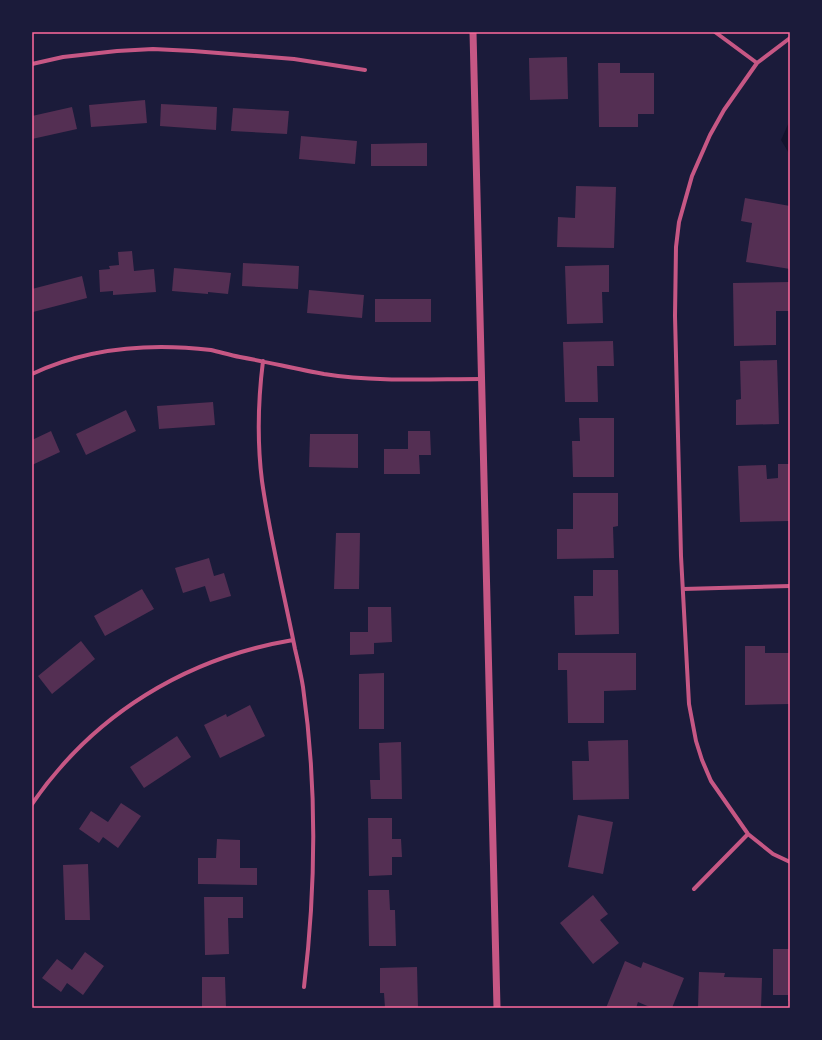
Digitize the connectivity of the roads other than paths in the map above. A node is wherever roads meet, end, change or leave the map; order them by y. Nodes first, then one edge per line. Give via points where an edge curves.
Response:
1 (473, 32) edge
2 (715, 32) edge
3 (790, 38) edge
4 (757, 63) junction
5 (32, 64) edge
6 (365, 70) dead end
7 (263, 361) junction
8 (32, 374) edge
9 (481, 379) junction
10 (790, 586) edge
11 (683, 589) junction
12 (293, 640) junction
13 (32, 804) edge
14 (748, 834) junction
15 (790, 862) edge
16 (694, 889) dead end
17 (304, 987) dead end
18 (497, 1008) edge

1 - 9 street
2 - 4 street
3 - 4 street
4 - 11 street via 724,110 710,136 692,176 678,229 675,316
5 - 6 street via 117,50 154,49 294,59
7 - 8 street via 211,350 158,347 92,354
7 - 9 street via 324,374 359,378
7 - 12 street via 258,415 262,481
9 - 18 street
10 - 11 street
11 - 14 street via 689,704 696,741 711,781
12 - 13 street via 243,651 188,672 150,692 118,713 81,744 43,787
12 - 17 street via 303,686 310,754 313,823 313,886
14 - 15 street via 773,854
14 - 16 street

